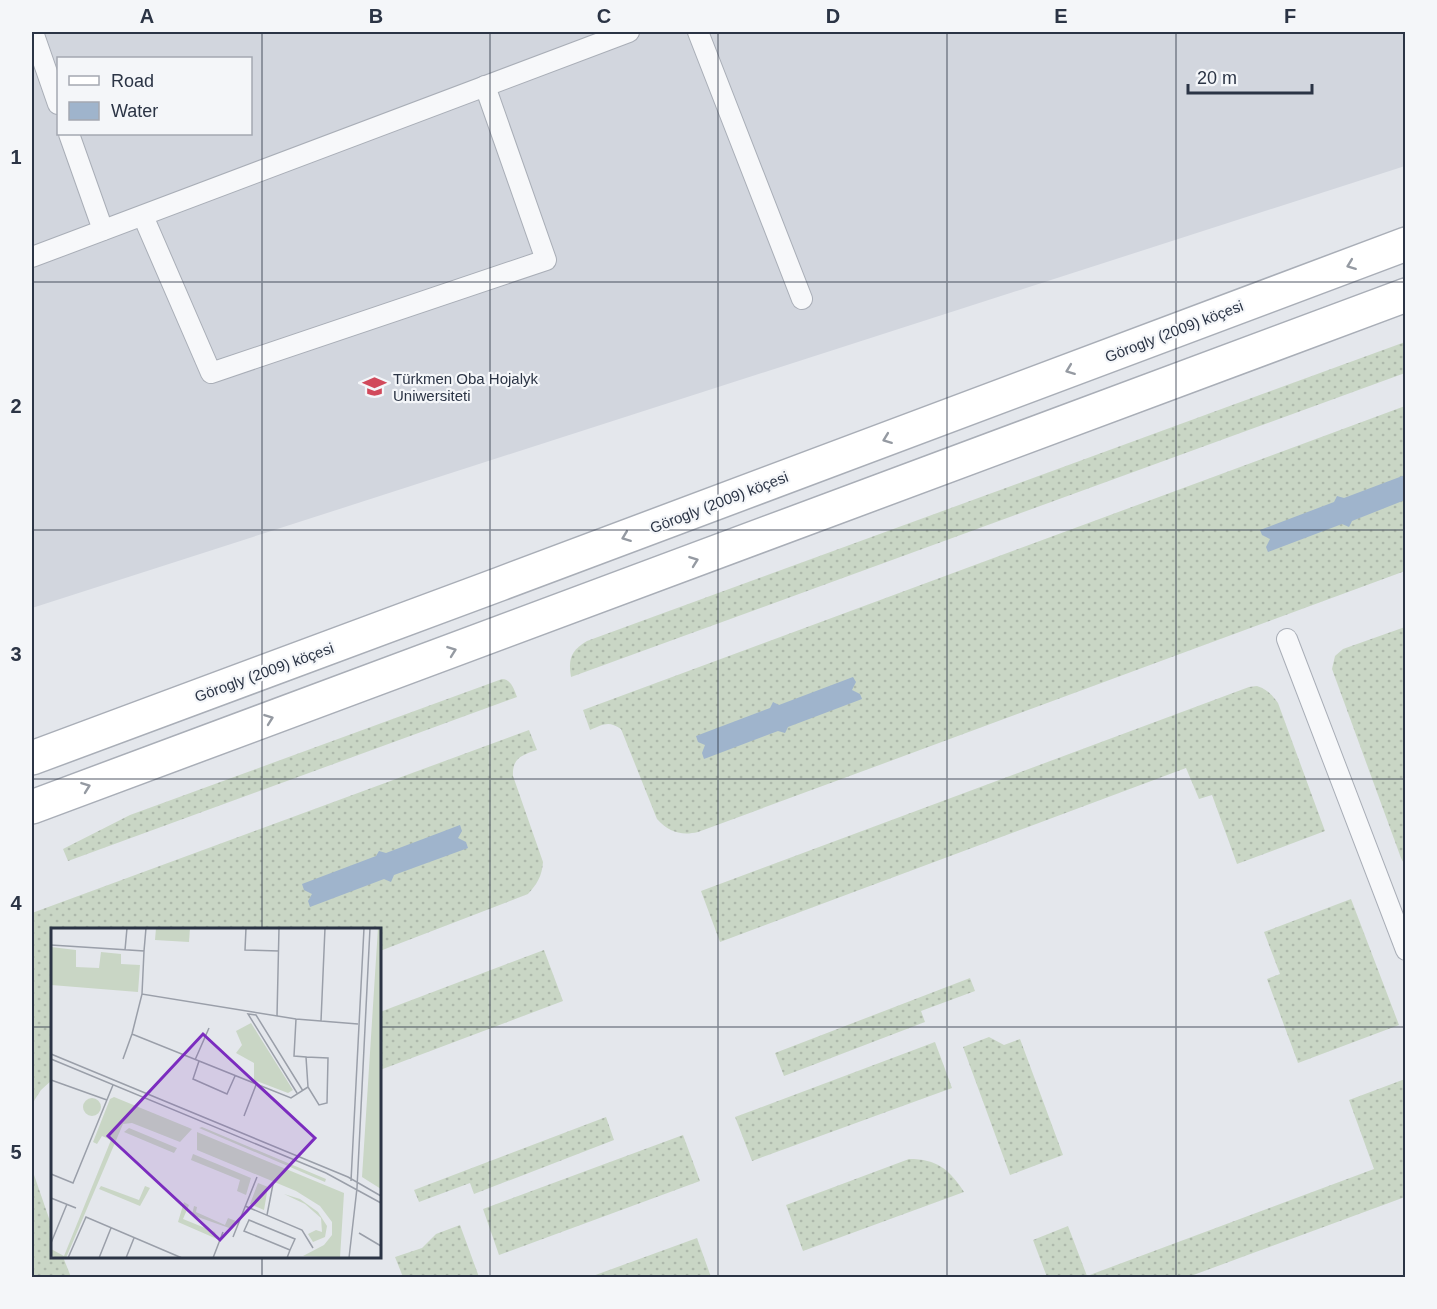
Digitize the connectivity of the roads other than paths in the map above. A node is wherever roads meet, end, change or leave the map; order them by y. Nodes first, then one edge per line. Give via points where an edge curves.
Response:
1 (33, 32) edge
2 (630, 32) edge
3 (699, 32) edge
4 (485, 86) junction
5 (57, 101) edge
6 (69, 135) edge
7 (143, 216) junction
8 (103, 230) junction
9 (1406, 244) edge
10 (32, 257) edge
11 (1406, 295) edge
12 (802, 299) dead end
13 (1287, 639) dead end
14 (32, 758) edge
15 (32, 807) edge
16 (1398, 909) edge
17 (1406, 950) edge

1 - 5 lane
2 - 4 lane
3 - 12 lane
4 - 7 lane
4 - 7 lane via 546,260 212,373
6 - 8 lane
7 - 8 lane
8 - 10 lane
9 -> 14 main road, Görogly (2009) köçesi
15 -> 11 main road
13 - 16 lane
16 - 17 lane

